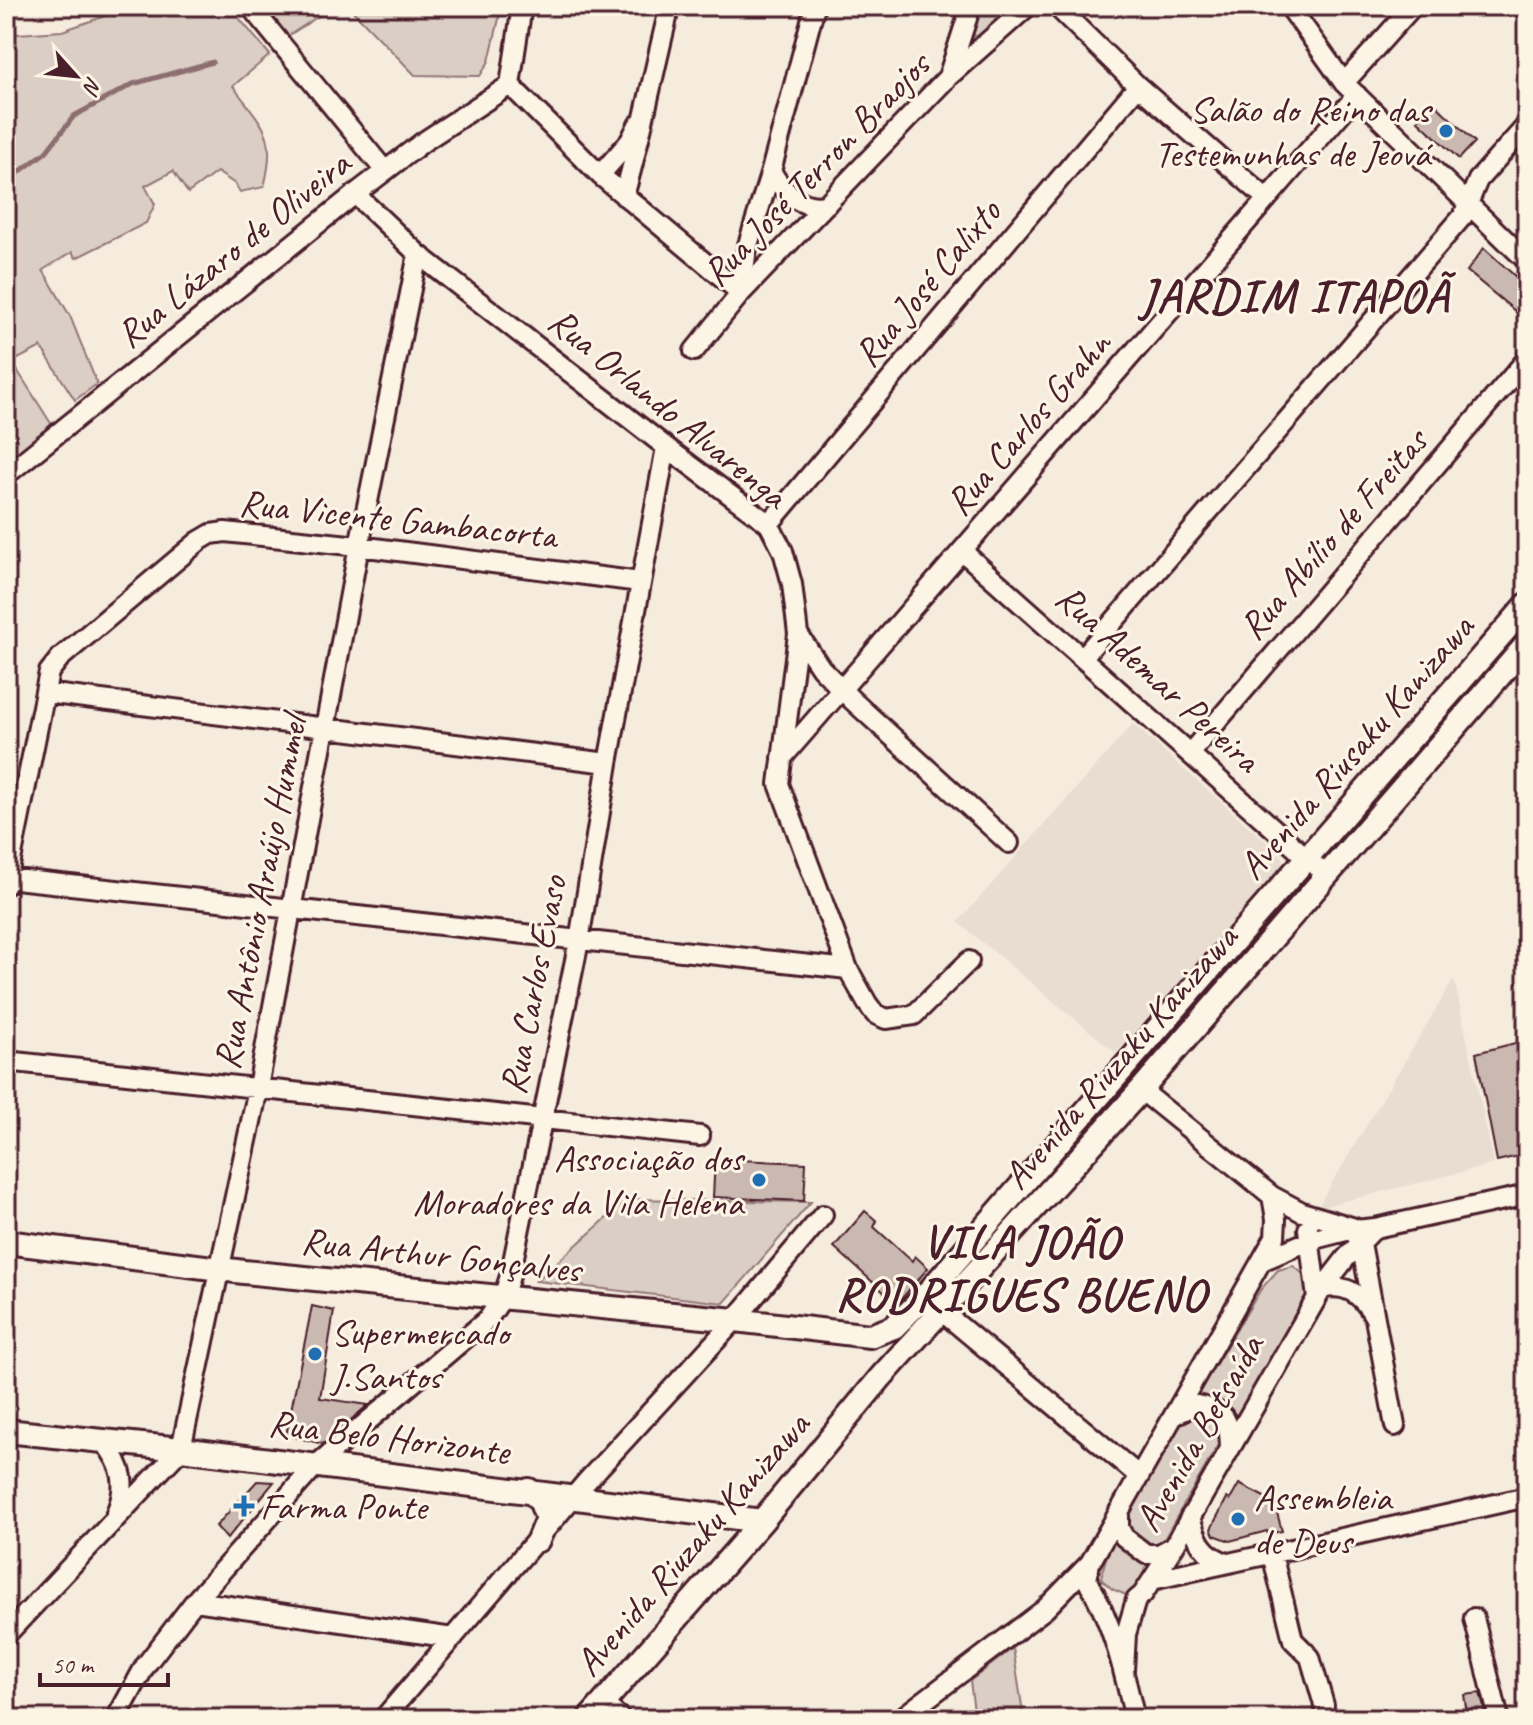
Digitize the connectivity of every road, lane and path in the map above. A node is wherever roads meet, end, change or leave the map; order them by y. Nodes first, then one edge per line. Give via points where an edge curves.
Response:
1 (250, 6) edge
2 (522, 6) edge
3 (670, 6) edge
4 (815, 6) edge
5 (971, 6) edge
6 (1028, 6) edge
7 (1056, 6) edge
8 (1289, 6) edge
9 (1413, 6) edge
10 (948, 77) junction
11 (510, 85) junction
12 (1138, 86) junction
13 (1351, 89) junction
14 (645, 108) junction
15 (1527, 125) edge
16 (385, 171) junction
17 (771, 171) junction
18 (600, 175) junction
19 (355, 194) junction
20 (624, 196) junction
21 (1267, 199) junction
22 (1467, 202) junction
23 (827, 204) junction
24 (747, 248) junction
25 (418, 254) junction
26 (1527, 261) edge
27 (712, 267) junction
28 (741, 293) junction
29 (694, 351) dead end
30 (1527, 359) edge
31 (666, 447) junction
32 (6, 475) edge
33 (769, 524) junction
34 (359, 546) junction
35 (962, 551) junction
36 (640, 582) junction
37 (1527, 605) edge
38 (798, 634) junction
39 (1527, 644) edge
40 (1083, 657) junction
41 (842, 690) junction
42 (45, 693) junction
43 (326, 728) junction
44 (1191, 752) junction
45 (782, 759) junction
46 (608, 763) junction
47 (1009, 843) dead end
48 (1307, 858) junction
49 (1327, 876) junction
50 (6, 881) edge
51 (292, 909) junction
52 (579, 941) junction
53 (969, 961) dead end
54 (848, 969) junction
55 (6, 1061) edge
56 (258, 1090) junction
57 (1141, 1090) junction
58 (541, 1119) junction
59 (700, 1136) dead end
60 (1527, 1195) edge
61 (1272, 1196) junction
62 (1302, 1212) junction
63 (823, 1215) dead end
64 (1360, 1233) junction
65 (1311, 1240) junction
66 (6, 1242) edge
67 (1264, 1260) junction
68 (220, 1268) junction
69 (1318, 1287) junction
70 (503, 1297) junction
71 (924, 1297) junction
72 (942, 1312) junction
73 (735, 1320) junction
74 (1377, 1320) junction
75 (870, 1336) junction
76 (881, 1377) junction
77 (1174, 1415) junction
78 (1395, 1426) dead end
79 (6, 1431) edge
80 (105, 1443) junction
81 (1230, 1447) junction
82 (181, 1449) junction
83 (315, 1466) junction
84 (1139, 1476) junction
85 (529, 1490) junction
86 (574, 1496) junction
87 (1527, 1497) edge
88 (1119, 1511) junction
89 (1190, 1517) junction
90 (114, 1518) junction
91 (762, 1521) junction
92 (538, 1540) junction
93 (1174, 1546) junction
94 (1272, 1554) junction
95 (1090, 1563) junction
96 (1227, 1563) junction
97 (1152, 1580) junction
98 (1096, 1594) junction
99 (1136, 1600) junction
100 (195, 1601) junction
101 (1045, 1609) junction
102 (1474, 1618) dead end
103 (6, 1635) edge
104 (453, 1638) junction
105 (1124, 1670) junction
106 (1324, 1705) dead end
107 (596, 1711) edge
108 (116, 1719) edge
109 (383, 1719) edge
110 (621, 1719) edge
111 (900, 1719) edge
112 (1135, 1719) edge
113 (1499, 1719) edge

1 - 16 street
2 - 11 street
3 - 14 street
4 - 17 street
5 - 10 street
6 - 10 street, Rua José Terron Braojos
7 - 12 street
8 - 13 street
9 - 13 street, Rua Carlos Grahn
10 - 23 street, Rua José Terron Braojos
11 - 16 street, Rua Lázaro de Oliveira
11 - 18 street
12 - 21 street
12 - 33 street, Rua José Calixto
13 - 21 street, Rua Carlos Grahn
13 - 22 street
14 - 18 street via 630,141
14 - 20 street
15 - 22 street via 1478,180
16 - 19 street, Rua Lázaro de Oliveira
17 - 23 street via 801,202
17 - 24 street
18 - 20 street
19 - 25 street, Rua Orlando Alvarenga
19 - 32 street, Rua Lázaro de Oliveira
20 - 27 street
21 - 35 street, Rua Carlos Grahn
22 - 26 street
22 - 40 street via 1463,216
23 - 28 street, Rua José Terron Braojos
24 - 27 street
24 - 28 street
25 - 31 street, Rua Orlando Alvarenga
25 - 34 street, Rua Antônio Araújo Hummel
27 - 28 street
28 - 29 street, Rua José Terron Braojos
30 - 44 street, Rua Abílio de Freitas
31 - 33 street, Rua Orlando Alvarenga
31 - 36 street, Rua Carlos Evaso
33 - 38 street, Rua Orlando Alvarenga via 792,584
34 - 36 street, Rua Vicente Gambacorta
34 - 42 street, Rua Vicente Gambacorta via 211,534 60,658
34 - 43 street, Rua Antônio Araújo Hummel
35 - 40 street, Rua Ademar Pereira
35 - 41 street, Rua Carlos Grahn
36 - 46 street, Rua Carlos Evaso
37 - 48 street, Avenida Riusaku Kanizawa
38 - 41 street
38 - 45 street, Rua Orlando Alvarenga
39 - 49 street, Avenida Riuzaku Kanizawa
40 - 44 street, Rua Ademar Pereira
41 - 45 street, Rua Carlos Grahn
41 - 47 street
42 - 43 street
42 - 50 street
43 - 46 street
43 - 51 street, Rua Antônio Araújo Hummel
44 - 48 street, Rua Ademar Pereira
45 - 54 street, Rua Orlando Alvarenga via 779,784
46 - 52 street, Rua Carlos Evaso
48 - 49 street
48 - 71 street, Avenida Riusaku Kanizawa
49 - 57 street, Avenida Riuzaku Kanizawa
50 - 51 street
51 - 52 street
51 - 56 street, Rua Antônio Araújo Hummel
52 - 54 street
52 - 58 street, Rua Carlos Evaso
53 - 54 street, Rua Orlando Alvarenga via 914,1015 886,1019 875,1014
55 - 56 street
56 - 58 street
56 - 68 street, Rua Antônio Araújo Hummel
57 - 61 street
57 - 72 street, Avenida Riuzaku Kanizawa
58 - 59 street
58 - 70 street, Rua Carlos Evaso
60 - 64 street
61 - 62 street
61 - 67 street via 1275,1237
62 - 64 street
62 - 65 street
63 - 73 street
64 - 65 street
64 - 69 street, Avenida Betsaída
64 - 74 street
65 - 67 street
65 - 69 street
66 - 68 street, Rua Arthur Gonçalves
67 - 69 street via 1298,1256 1309,1263
67 - 77 street
68 - 70 street, Rua Arthur Gonçalves
68 - 82 street, Rua Antônio Araújo Hummel
69 - 74 street via 1349,1289
69 - 81 street, Avenida Betsaída
70 - 73 street, Rua Arthur Gonçalves
70 - 83 street, Rua Carlos Evaso via 488,1319
71 - 72 street
71 - 75 street via 894,1327
72 - 76 street, Avenida Riuzaku Kanizawa
72 - 84 street
73 - 75 street, Rua Arthur Gonçalves
73 - 86 street
74 - 78 street
75 - 76 street via 886,1363
76 - 91 street, Avenida Riuzaku Kanizawa
77 - 81 street via 1196,1405 1223,1415 1229,1423
77 - 84 street
79 - 80 street, Rua Belo Horizonte
80 - 82 street, Rua Belo Horizonte
80 - 90 street via 123,1472 123,1494
81 - 89 street, Avenida Betsaída
82 - 83 street, Rua Belo Horizonte
82 - 90 street
83 - 85 street, Rua Belo Horizonte
83 - 100 street, Rua Carlos Evaso
84 - 88 street
85 - 86 street, Rua Belo Horizonte
85 - 92 street via 547,1518
86 - 91 street, Rua Belo Horizonte
86 - 92 street
87 - 94 street
88 - 93 street via 1124,1537 1146,1554
88 - 95 street
89 - 93 street, Avenida Betsaída
89 - 96 street via 1210,1558
90 - 103 street
91 - 107 street, Avenida Riuzaku Kanizawa
92 - 104 street
93 - 97 street, Avenida Betsaída
94 - 96 street
94 - 106 street via 1293,1640 1310,1657
95 - 98 street, Avenida Betsaída via 1087,1580
95 - 101 street
96 - 97 street
97 - 99 street, Avenida Betsaída
98 - 99 street via 1115,1604
98 - 101 street
98 - 105 street, Avenida Betsaída
99 - 105 street, Avenida Betsaída via 1126,1634
100 - 104 street
100 - 108 street, Rua Carlos Evaso via 145,1666
101 - 111 street
102 - 113 street
104 - 109 street
105 - 112 street, Avenida Betsaída
107 - 110 street

